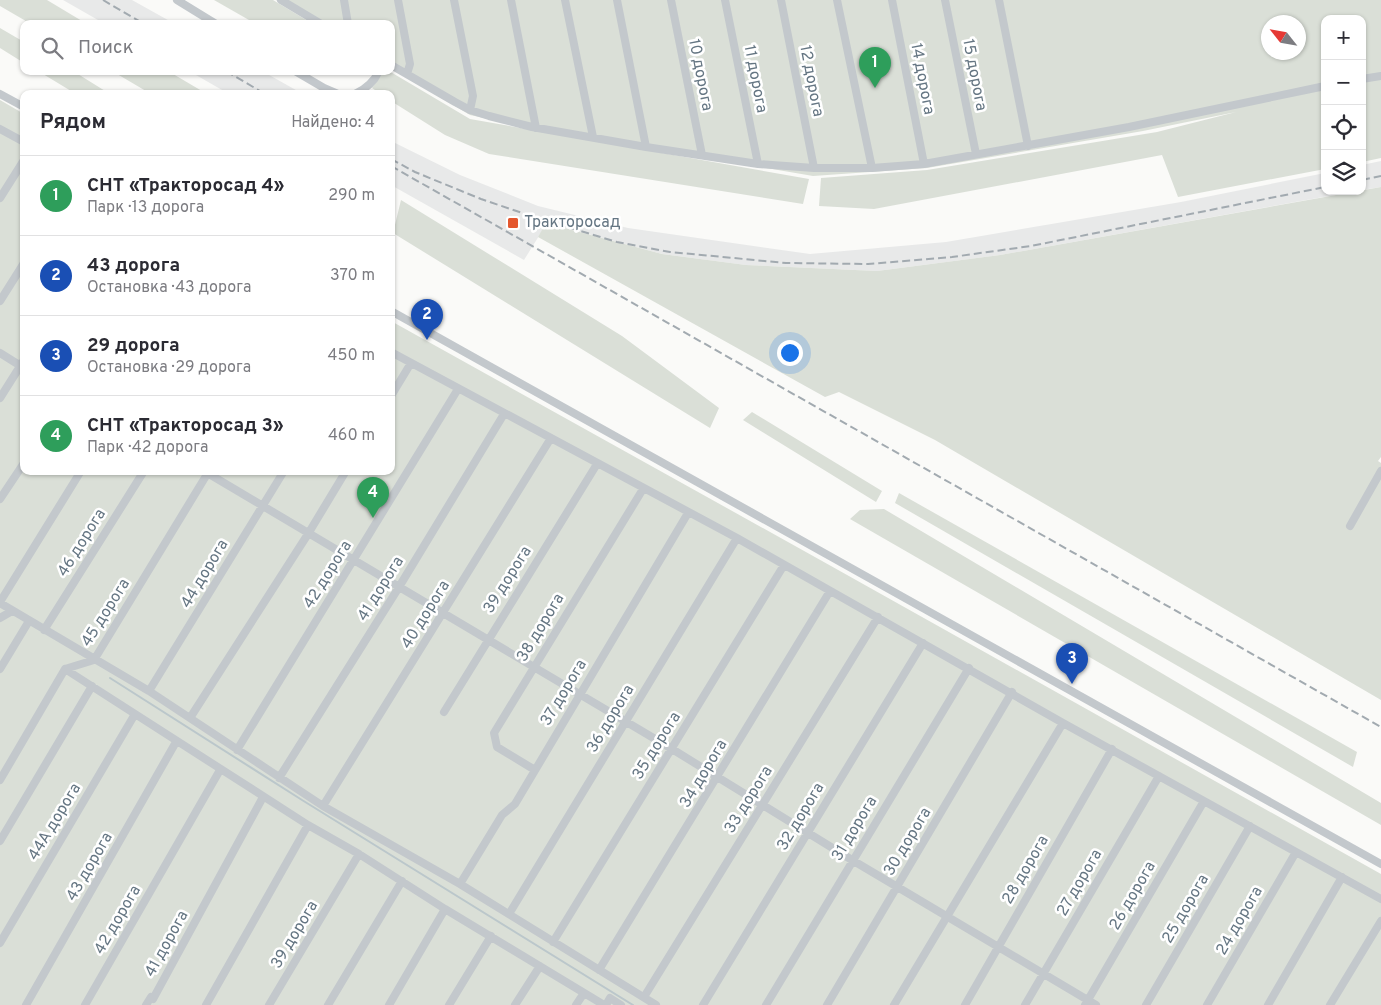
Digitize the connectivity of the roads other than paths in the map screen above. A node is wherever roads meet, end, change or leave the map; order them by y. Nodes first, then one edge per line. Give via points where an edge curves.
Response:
1 (176, 0) edge
2 (344, 0) edge
3 (398, 0) edge
4 (454, 0) edge
5 (511, 0) edge
6 (565, 0) edge
7 (617, 0) edge
8 (671, 0) edge
9 (725, 0) edge
10 (781, 0) edge
11 (838, 0) edge
12 (892, 0) edge
13 (945, 0) edge
14 (999, 0) edge
15 (285, 1) edge
16 (209, 20) edge
17 (315, 20) edge
18 (347, 20) edge
19 (395, 67) edge
20 (407, 74) junction
21 (302, 75) edge
22 (377, 75) edge
23 (1381, 76) edge
24 (1366, 78) edge
25 (1321, 87) edge
26 (329, 90) edge
27 (364, 90) edge
28 (0, 94) edge
29 (20, 105) edge
30 (470, 110) junction
31 (536, 128) junction
32 (0, 129) edge
33 (593, 137) junction
34 (20, 140) edge
35 (1028, 146) junction
36 (646, 147) junction
37 (976, 154) junction
38 (702, 155) junction
39 (758, 164) junction
40 (924, 164) junction
41 (20, 166) edge
42 (814, 168) junction
43 (872, 168) junction
44 (0, 198) edge
45 (20, 269) edge
46 (0, 301) edge
47 (395, 313) edge
48 (0, 354) edge
49 (395, 354) edge
50 (411, 363) junction
51 (20, 364) edge
52 (20, 369) edge
53 (395, 389) edge
54 (458, 389) junction
55 (0, 398) edge
56 (504, 414) junction
57 (551, 438) junction
58 (597, 464) junction
59 (20, 469) edge
60 (1381, 471) edge
61 (79, 475) edge
62 (141, 475) edge
63 (205, 475) edge
64 (212, 475) edge
65 (282, 475) edge
66 (344, 475) edge
67 (642, 489) junction
68 (0, 499) edge
69 (263, 505) junction
70 (688, 513) junction
71 (1350, 526) dead end
72 (308, 534) junction
73 (738, 538) junction
74 (353, 560) junction
75 (784, 565) junction
76 (399, 587) junction
77 (830, 591) junction
78 (0, 602) edge
79 (12, 611) junction
80 (443, 613) junction
81 (878, 617) junction
82 (0, 618) edge
83 (29, 621) junction
84 (44, 630) junction
85 (488, 640) junction
86 (923, 643) junction
87 (94, 660) junction
88 (533, 668) junction
89 (969, 668) junction
90 (0, 669) edge
91 (65, 669) junction
92 (92, 686) junction
93 (149, 692) junction
94 (1012, 692) junction
95 (579, 694) junction
96 (444, 712) dead end
97 (135, 714) junction
98 (190, 718) junction
99 (625, 722) junction
100 (1063, 723) junction
101 (176, 742) junction
102 (672, 749) junction
103 (1112, 749) junction
104 (237, 750) junction
105 (220, 770) junction
106 (535, 770) junction
107 (1159, 776) junction
108 (718, 777) junction
109 (279, 778) junction
110 (0, 780) edge
111 (263, 797) junction
112 (1204, 801) junction
113 (763, 804) junction
114 (323, 806) junction
115 (308, 825) junction
116 (1250, 826) junction
117 (807, 832) junction
118 (0, 841) edge
119 (1296, 852) junction
120 (360, 854) junction
121 (852, 860) junction
122 (1381, 864) edge
123 (1342, 877) junction
124 (402, 882) junction
125 (460, 884) junction
126 (898, 887) junction
127 (1381, 899) edge
128 (445, 909) junction
129 (509, 914) junction
130 (948, 917) junction
131 (1381, 921) edge
132 (491, 936) junction
133 (553, 942) junction
134 (0, 943) edge
135 (998, 947) junction
136 (540, 966) junction
137 (599, 970) junction
138 (1043, 973) junction
139 (584, 993) junction
140 (644, 997) junction
141 (150, 1000) edge
142 (1087, 1003) edge
143 (26, 1005) edge
144 (85, 1005) edge
145 (206, 1005) edge
146 (269, 1005) edge
147 (328, 1005) edge
148 (389, 1005) edge
149 (449, 1005) edge
150 (515, 1005) edge
151 (576, 1005) edge
152 (605, 1005) edge
153 (621, 1005) edge
154 (656, 1005) edge
155 (703, 1005) edge
156 (766, 1005) edge
157 (827, 1005) edge
158 (894, 1005) edge
159 (965, 1005) edge
160 (1025, 1005) edge
161 (1096, 1005) edge
162 (1146, 1005) edge
163 (1207, 1005) edge
164 (1268, 1005) edge
165 (1330, 1005) edge

1 - 16 street
2 - 18 street
3 - 20 street via 410,64
4 - 30 street via 472,96
5 - 31 street
6 - 33 street
7 - 36 street
8 - 38 street, 10 дорога
9 - 39 street, 11 дорога
10 - 42 street, 12 дорога
11 - 43 street
12 - 40 street, 14 дорога
13 - 37 street, 15 дорога
14 - 35 street
15 - 17 street
19 - 20 street
20 - 30 street
21 - 26 street
22 - 27 street
23 - 24 street
25 - 35 street
28 - 29 street
30 - 31 street
31 - 33 street
32 - 34 street
33 - 36 street
35 - 37 street
36 - 38 street
37 - 40 street
38 - 39 street
39 - 42 street
40 - 43 street
41 - 44 street
42 - 43 street
45 - 46 street
47 - 122 street
48 - 51 street
49 - 50 street
50 - 53 street
50 - 54 street
52 - 55 street
54 - 56 street
54 - 74 street, 42 дорога
56 - 57 street
56 - 76 street, 41 дорога
57 - 58 street
57 - 80 street, 40 дорога
58 - 67 street
58 - 85 street, 39 дорога
59 - 68 street
60 - 71 street
61 - 78 street
62 - 84 street, 46 дорога
63 - 87 street, 45 дорога
64 - 69 street
65 - 69 street, 44 дорога
66 - 72 street
67 - 70 street
67 - 88 street, 38 дорога
69 - 72 street
69 - 93 street, 44 дорога
70 - 73 street
70 - 95 street, 37 дорога
72 - 74 street
72 - 98 street
73 - 75 street
73 - 99 street, 36 дорога
74 - 76 street
74 - 104 street, 42 дорога
75 - 77 street
75 - 102 street, 35 дорога
76 - 80 street
76 - 109 street, 41 дорога
77 - 81 street
77 - 108 street, 34 дорога
78 - 79 street
79 - 82 street
79 - 83 street
80 - 85 street
80 - 114 street, 40 дорога
81 - 86 street
81 - 113 street, 33 дорога
83 - 84 street
83 - 90 street
84 - 87 street
85 - 88 street
85 - 96 street, 39 дорога
86 - 89 street
86 - 117 street, 32 дорога
87 - 91 street, 45 дорога
87 - 93 street
88 - 95 street
88 - 106 street, 38 дорога via 494,733 498,747
89 - 94 street
89 - 121 street, 31 дорога
91 - 92 street
91 - 110 street
92 - 97 street
92 - 118 street
93 - 98 street
94 - 100 street
94 - 126 street, 30 дорога
95 - 99 street
95 - 106 street, 37 дорога
97 - 101 street
97 - 134 street, 44А дорога
98 - 104 street
99 - 102 street
99 - 129 street, 36 дорога
100 - 103 street
100 - 130 street
101 - 105 street
101 - 143 street, 43 дорога
102 - 108 street
102 - 133 street, 35 дорога
103 - 107 street
103 - 135 street, 28 дорога
104 - 109 street
105 - 111 street
105 - 144 street, 42 дорога
106 - 125 street, 37 дорога
107 - 112 street
107 - 138 street, 27 дорога
108 - 113 street
108 - 137 street, 34 дорога
109 - 114 street
111 - 115 street
111 - 141 street, 41 дорога
112 - 116 street
112 - 142 street, 26 дорога
113 - 117 street
113 - 140 street, 33 дорога
114 - 125 street
115 - 120 street
115 - 145 street
116 - 119 street
116 - 162 street, 25 дорога
117 - 121 street
117 - 155 street, 32 дорога
119 - 123 street
119 - 163 street, 24 дорога
120 - 124 street
120 - 146 street, 39 дорога
121 - 126 street
121 - 156 street, 31 дорога
123 - 127 street
123 - 164 street
124 - 128 street
124 - 147 street
125 - 129 street
126 - 130 street
126 - 157 street, 30 дорога
128 - 132 street
128 - 148 street
129 - 133 street
130 - 135 street
130 - 158 street
131 - 165 street
132 - 136 street
132 - 149 street
133 - 137 street
135 - 138 street
135 - 159 street, 28 дорога
136 - 139 street
136 - 150 street
137 - 140 street
138 - 142 street
138 - 160 street, 27 дорога
139 - 151 street
139 - 152 street
140 - 154 street
142 - 161 street
152 - 153 street via 610,998

